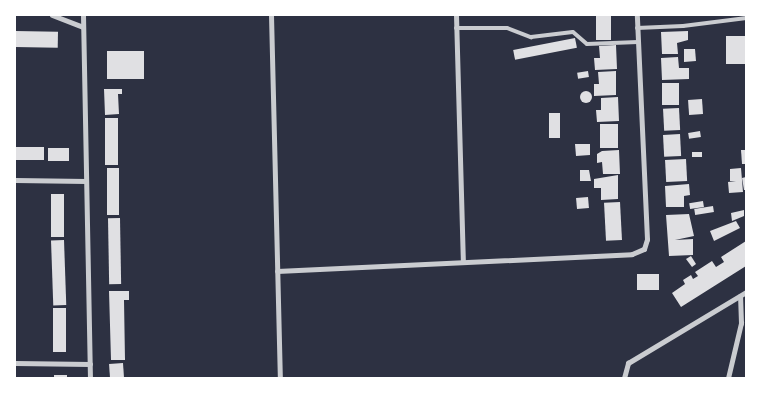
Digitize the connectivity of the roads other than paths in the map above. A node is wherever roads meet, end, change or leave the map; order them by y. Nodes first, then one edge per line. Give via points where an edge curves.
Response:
1 (52, 15) edge
2 (83, 15) edge
3 (271, 15) edge
4 (456, 15) edge
5 (637, 15) edge
6 (746, 18) edge
7 (83, 27) junction
8 (456, 28) junction
9 (637, 28) junction
10 (638, 42) junction
11 (15, 180) edge
12 (86, 181) junction
13 (463, 262) junction
14 (277, 271) junction
15 (746, 292) edge
16 (740, 296) junction
17 (15, 363) edge
18 (90, 364) junction
19 (90, 378) edge
20 (280, 378) edge
21 (624, 378) edge
22 (728, 378) edge

1 - 7 street
2 - 7 street
3 - 14 street
4 - 8 street
5 - 9 street
6 - 9 lane
7 - 12 street
8 - 10 lane via 507,28 531,37 573,32 587,44
8 - 13 street
9 - 10 street
10 - 13 street via 647,240 644,248 632,254
11 - 12 street
12 - 18 street
13 - 14 street
14 - 20 street
15 - 16 street
16 - 21 street via 628,363
16 - 22 street via 741,323
17 - 18 street
18 - 19 street

